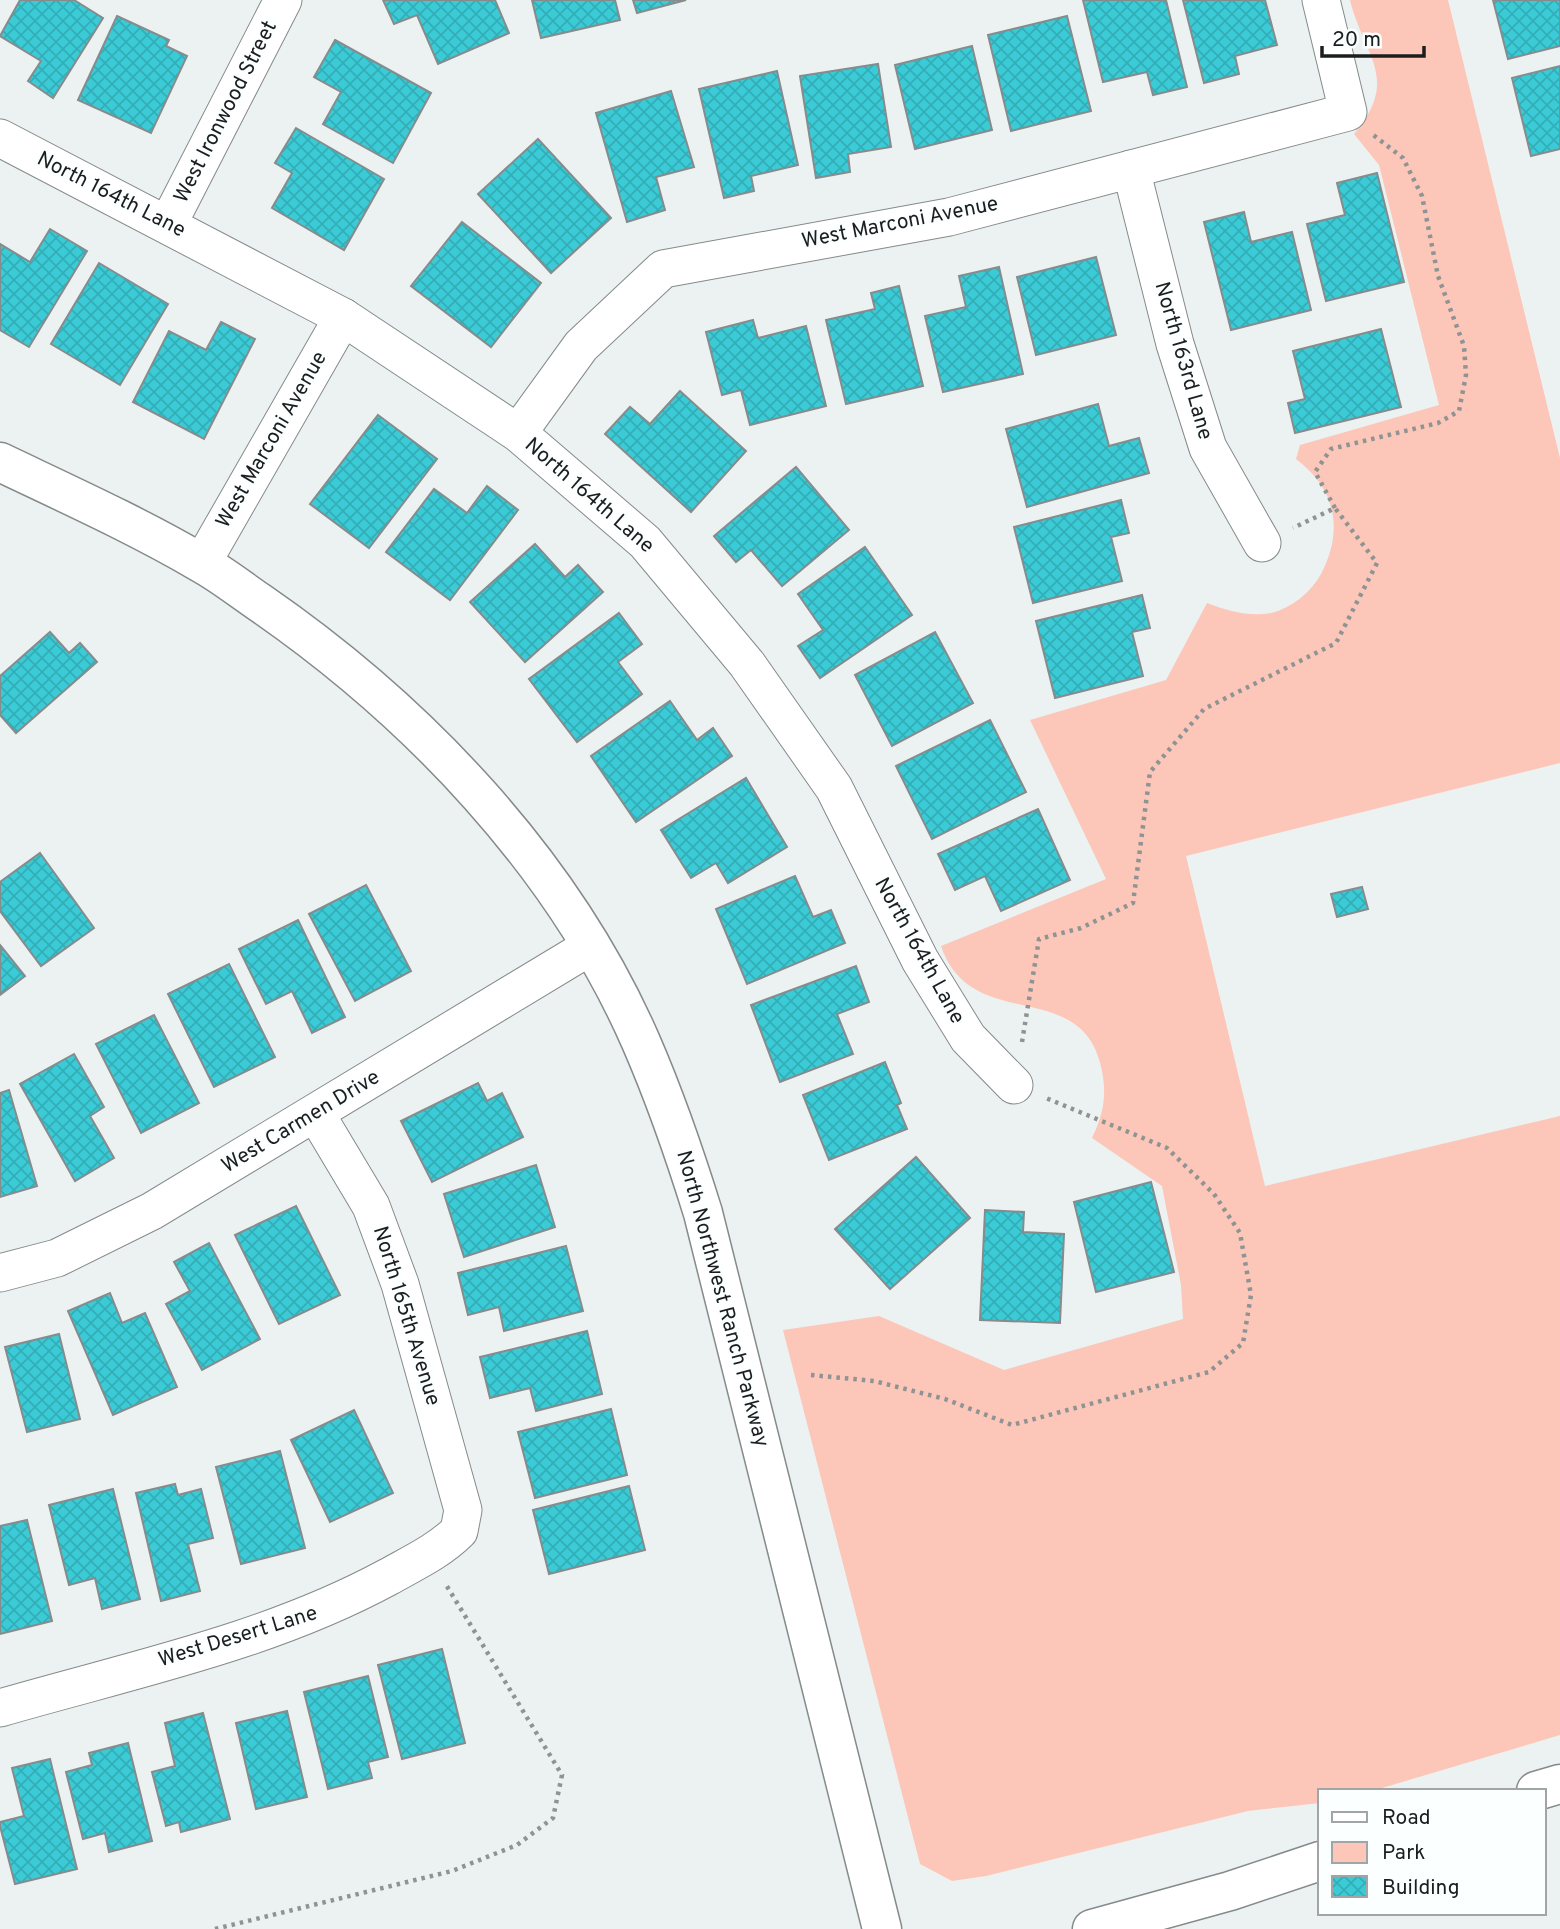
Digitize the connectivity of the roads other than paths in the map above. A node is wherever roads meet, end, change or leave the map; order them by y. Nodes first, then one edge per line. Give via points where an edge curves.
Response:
1 (283, 0) edge
2 (1321, 0) edge
3 (0, 138) edge
4 (1131, 169) junction
5 (168, 224) junction
6 (342, 317) junction
7 (518, 433) junction
8 (0, 462) edge
9 (1262, 543) road end
10 (202, 563) junction
11 (591, 946) junction
12 (1014, 1085) road end
13 (316, 1114) junction
14 (0, 1273) edge
15 (459, 1531) joint
16 (0, 1708) edge
17 (1560, 1784) edge
18 (1543, 1789) edge
19 (1318, 1862) edge
20 (882, 1929) edge
21 (1092, 1929) edge

1 - 5 street, West Ironwood Street
2 - 4 street, West Marconi Avenue via 1348,112
3 - 5 street, North 164th Lane
4 - 7 street, West Marconi Avenue via 949,217 663,269 581,346
4 - 9 street, North 163rd Lane via 1175,344 1208,448
5 - 6 street, North 164th Lane
6 - 7 street, North 164th Lane
6 - 10 street, West Marconi Avenue
7 - 12 street, North 164th Lane via 645,542 747,664 834,788 920,960 968,1038
8 - 10 main road, North Northwest Ranch Parkway
10 - 11 main road, North Northwest Ranch Parkway via 348,668 394,708 519,841
11 - 13 street, West Carmen Drive
11 - 20 main road, North Northwest Ranch Parkway via 640,1040 682,1144 703,1213
13 - 14 street, West Carmen Drive via 152,1211 57,1258
13 - 15 street, North 165th Avenue via 371,1206 400,1284 463,1510
15 - 16 street, West Desert Lane via 426,1556 328,1609 279,1628
17 - 18 main road
19 - 21 main road

